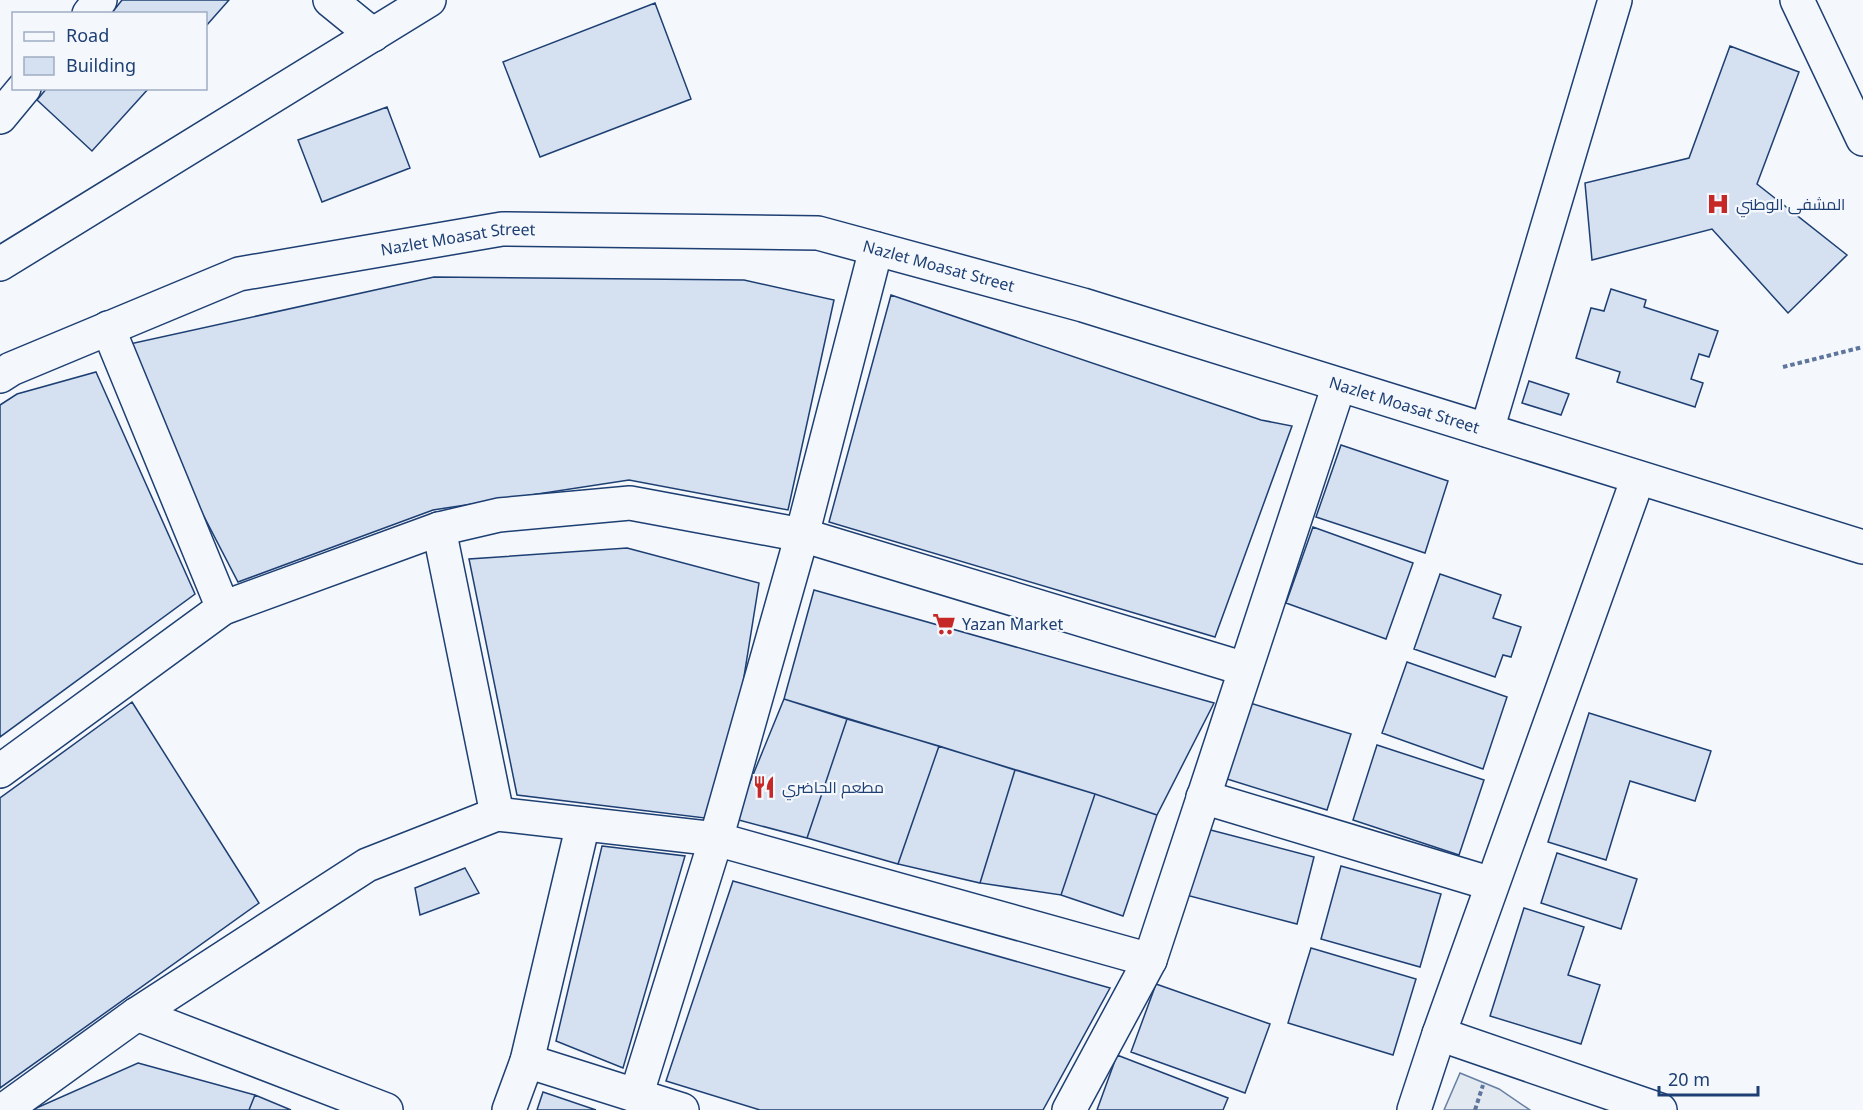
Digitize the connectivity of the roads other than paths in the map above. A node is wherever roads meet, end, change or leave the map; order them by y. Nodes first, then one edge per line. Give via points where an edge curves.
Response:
1 (100, 0) edge
2 (330, 0) edge
3 (429, 0) edge
4 (1615, 0) edge
5 (1797, 0) edge
6 (91, 12) edge
7 (373, 35) junction
8 (22, 90) edge
9 (0, 117) edge
10 (1863, 139) edge
11 (876, 249) junction
12 (3, 257) edge
13 (108, 328) junction
14 (0, 376) edge
15 (1339, 385) junction
16 (1487, 430) junction
17 (1638, 477) junction
18 (439, 529) junction
19 (802, 535) junction
20 (1863, 548) edge
21 (223, 608) junction
22 (1245, 669) junction
23 (0, 771) edge
24 (1203, 797) junction
25 (497, 814) junction
26 (583, 824) junction
27 (716, 839) junction
28 (1492, 884) junction
29 (1150, 960) junction
30 (137, 1014) junction
31 (1439, 1034) junction
32 (527, 1061) junction
33 (636, 1096) junction
34 (4, 1110) edge
35 (386, 1110) edge
36 (509, 1110) edge
37 (682, 1110) edge
38 (1070, 1110) edge
39 (1414, 1110) edge
40 (1660, 1110) edge

1 - 6 street
2 - 7 street
3 - 7 street
4 - 16 street
5 - 10 street
7 - 12 street
8 - 9 street
11 - 13 street, Nazlet Moasat Street via 818,233 502,229 239,274
11 - 15 street, Nazlet Moasat Street via 1083,305
11 - 19 street
13 - 14 street, Nazlet Moasat Street
13 - 21 street
15 - 16 street, Nazlet Moasat Street
15 - 22 street
16 - 17 street, Nazlet Moasat Street
17 - 20 street, Nazlet Moasat Street
17 - 28 street
18 - 19 street via 499,515 630,503
18 - 21 street
18 - 25 street
19 - 22 street
19 - 27 street
21 - 23 street
22 - 24 street
24 - 28 street
24 - 29 street
25 - 26 street
25 - 30 street via 367,865
26 - 27 street
26 - 32 street
27 - 29 street
27 - 33 street
28 - 31 street
29 - 38 street
30 - 34 street
30 - 35 street
31 - 39 street
31 - 40 street
32 - 33 street
32 - 36 street
33 - 37 street

